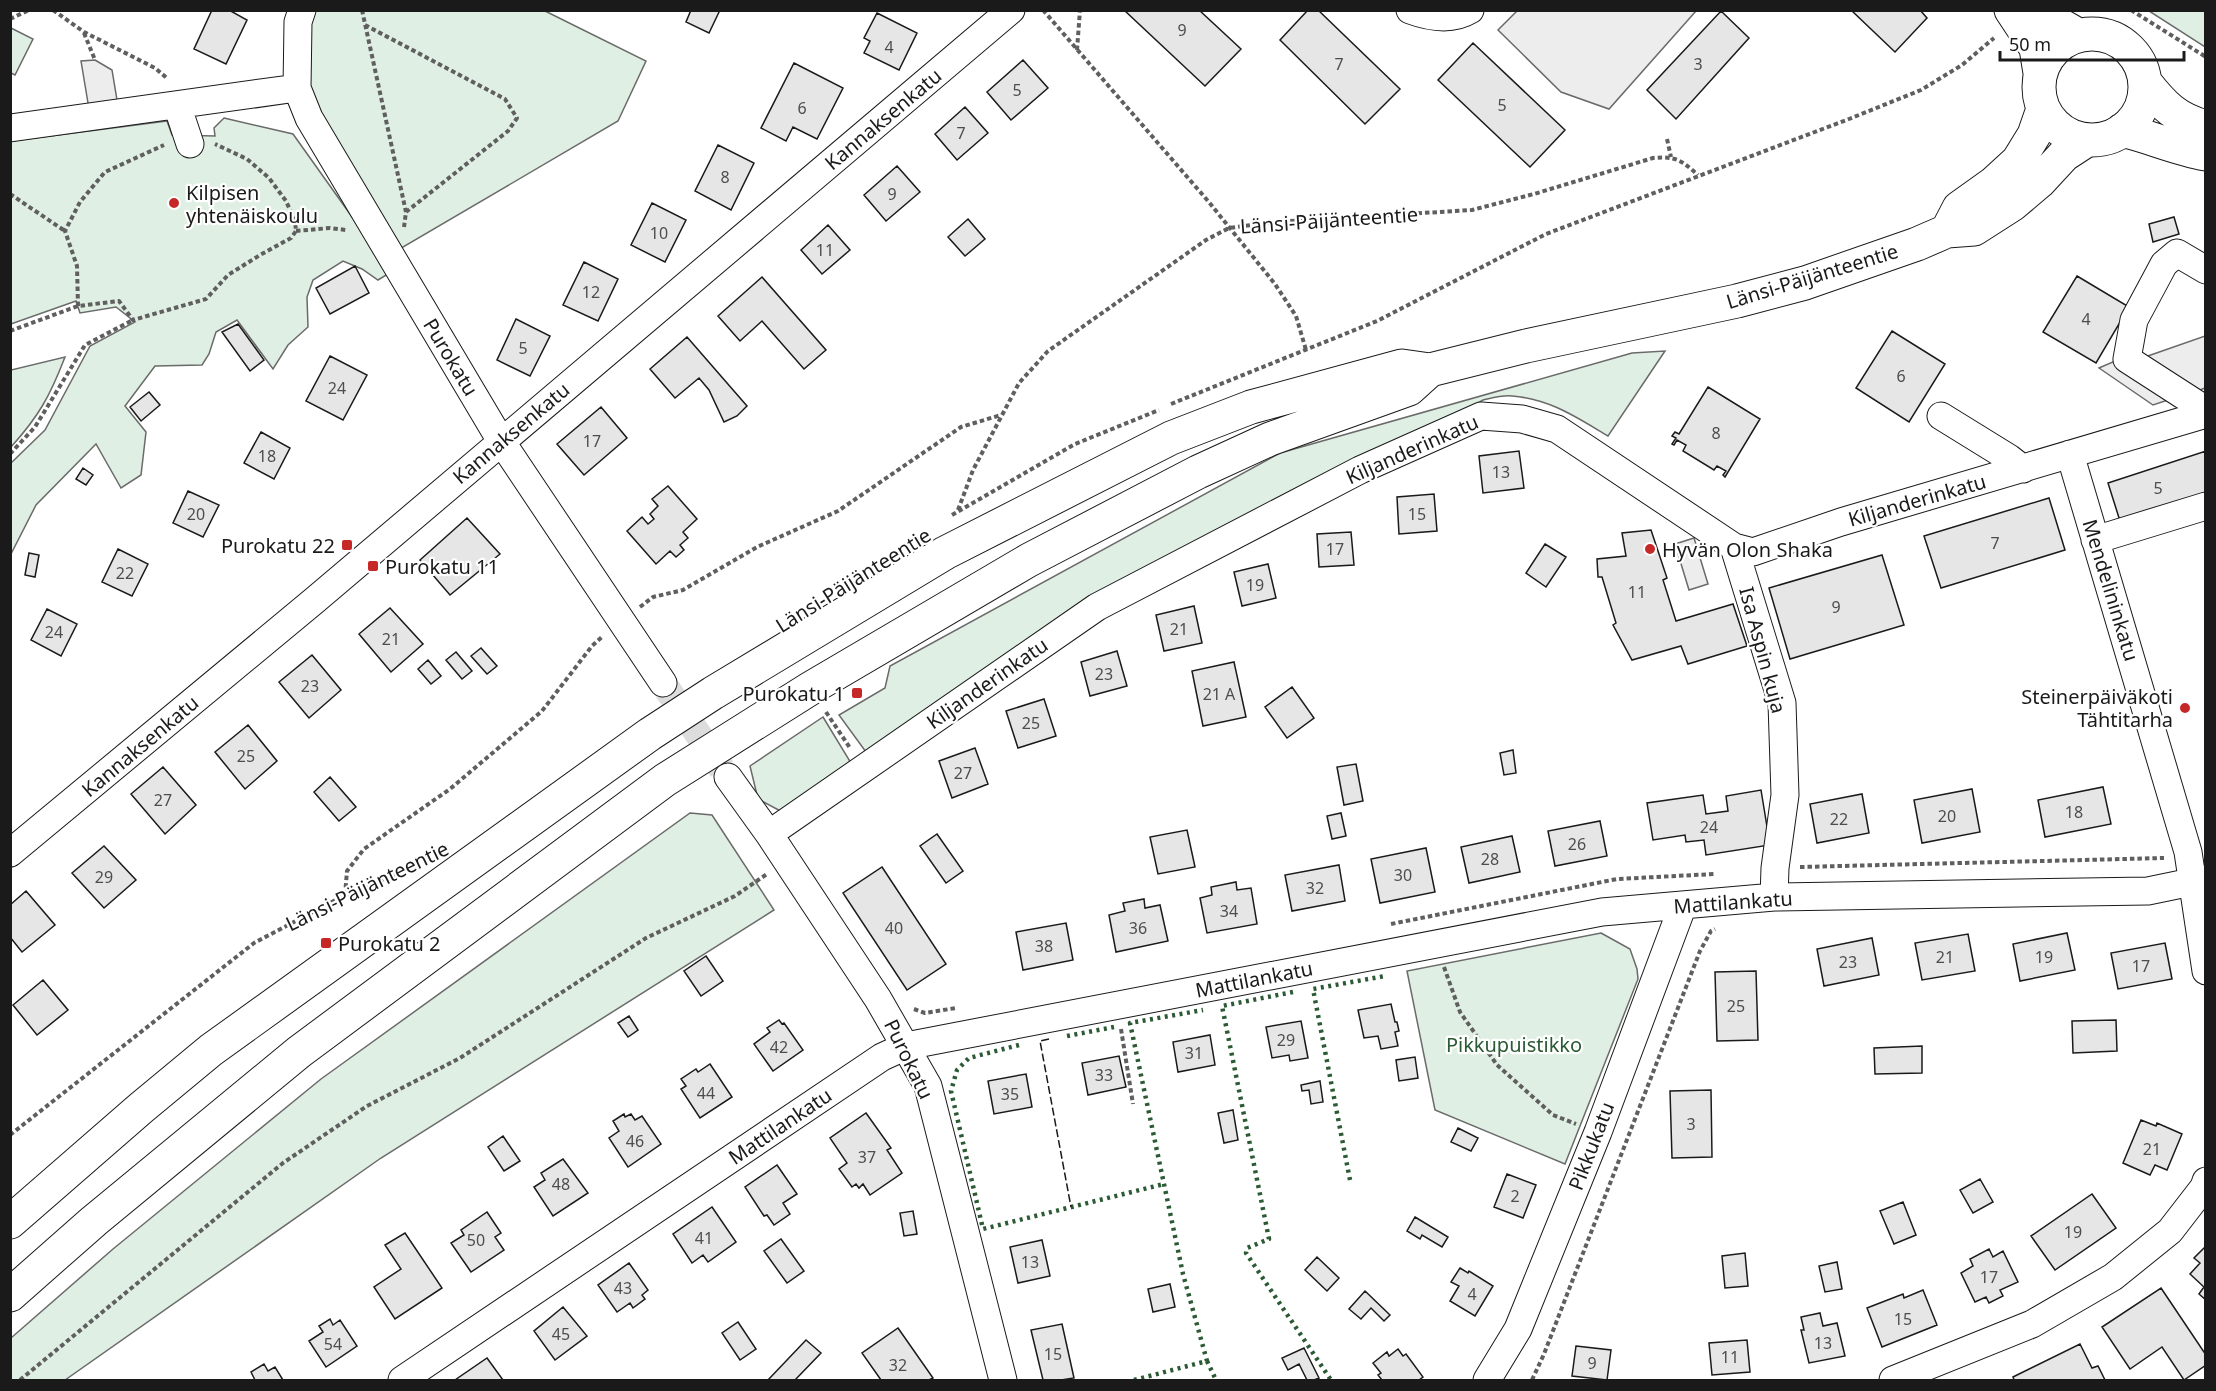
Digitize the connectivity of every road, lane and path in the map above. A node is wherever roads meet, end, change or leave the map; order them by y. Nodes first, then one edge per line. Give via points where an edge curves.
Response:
1 (29, 10) edge
2 (53, 10) edge
3 (302, 10) edge
4 (362, 10) edge
5 (1011, 10) edge
6 (1043, 10) edge
7 (1080, 10) edge
8 (1410, 10) edge
9 (1470, 10) edge
10 (2011, 10) edge
11 (2045, 10) edge
12 (2131, 10) edge
13 (10, 19) edge
14 (365, 25) junction
15 (84, 32) junction
16 (2078, 35) junction
17 (1077, 50) junction
18 (2205, 57) edge
19 (95, 60) dead end
20 (1962, 65) dead end
21 (2040, 73) junction
22 (2145, 82) junction
23 (297, 88) junction
24 (2043, 109) junction
25 (186, 121) junction
26 (2205, 127) edge
27 (10, 128) edge
28 (2122, 130) junction
29 (1667, 138) dead end
30 (2087, 140) junction
31 (2205, 154) edge
32 (1671, 157) junction
33 (1698, 175) junction
34 (10, 194) edge
35 (406, 212) junction
36 (1229, 228) junction
37 (65, 231) junction
38 (296, 231) junction
39 (1947, 231) junction
40 (378, 234) junction
41 (396, 265) junction
42 (2205, 270) edge
43 (78, 306) junction
44 (133, 320) junction
45 (10, 330) edge
46 (1306, 350) junction
47 (1369, 388) junction
48 (2205, 412) edge
49 (1002, 414) junction
50 (1941, 416) dead end
51 (501, 441) junction
52 (10, 454) edge
53 (2070, 454) junction
54 (2023, 469) junction
55 (2205, 506) edge
56 (958, 511) junction
57 (949, 517) dead end
58 (2096, 540) junction
59 (1734, 547) junction
60 (622, 622) junction
61 (663, 683) tunnel mouth
62 (826, 712) dead end
63 (863, 769) junction
64 (728, 777) tunnel mouth
65 (769, 834) junction
66 (10, 853) edge
67 (416, 866) dead end
68 (764, 876) dead end
69 (2199, 881) edge
70 (345, 895) junction
71 (1774, 897) junction
72 (1728, 902) junction
73 (1683, 905) junction
74 (1441, 958) dead end
75 (2205, 971) edge
76 (1119, 1020) dead end
77 (906, 1046) junction
78 (1133, 1104) dead end
79 (1598, 1132) junction
80 (10, 1135) edge
81 (2205, 1185) edge
82 (10, 1222) edge
83 (10, 1295) edge
84 (20, 1380) edge
85 (402, 1380) edge
86 (1003, 1380) edge
87 (1487, 1380) edge
88 (1532, 1380) edge
89 (1893, 1380) edge

1 - 13 path
2 - 15 path
3 - 23 street, Purokatu via 298,22
4 - 14 path
5 - 51 street, Kannaksenkatu
6 - 17 path
7 - 17 path
8 - 9 street via 1422,15 1458,17
10 - 21 main road via 2036,48
11 - 16 main road via 2057,23
12 - 18 path
14 - 35 path
14 - 35 path via 504,99 517,118 508,131
15 - 19 path
15 - 25 path via 155,68
16 - 21 main road via 2061,43 2048,56
16 - 22 main road via 2114,38 2140,64
17 - 36 path
20 - 33 path via 1921,90
21 - 24 main road via 2038,91
22 - 26 main road via 2163,106 2192,124
22 - 28 main road via 2135,118
23 - 25 street
23 - 40 street, Purokatu via 309,118
24 - 30 main road via 2069,135
24 - 39 main road via 2034,135 2018,161 1959,208
25 - 27 street
25 - 37 path via 170,142 105,172 80,202
25 - 38 path via 247,159 269,178 286,201
28 - 30 main road via 2105,138
28 - 31 main road
29 - 32 path
30 - 39 main road, Länsi-Päijänteentie via 2064,155 2003,211 1974,229
32 - 33 path
32 - 36 path, Länsi-Päijänteentie via 1653,158 1472,210
33 - 46 path via 1546,234 1377,321
34 - 37 path
35 - 41 path
36 - 46 path via 1296,316
36 - 49 path, Länsi-Päijänteentie via 1188,252 1048,351 1019,383
37 - 43 path via 77,266
38 - 40 path via 330,228
38 - 44 path via 291,238 228,275 206,299
39 - 47 main road, Länsi-Päijänteentie via 1805,283 1430,370 1402,366
40 - 41 street, Purokatu
41 - 51 street, Purokatu
42 - 48 street via 2177,253 2164,264 2134,320 2127,359
43 - 44 path via 119,301
43 - 45 path
44 - 52 path via 85,345 35,427
46 - 56 path via 1075,444
47 - 82 main road, Länsi-Päijänteentie via 1251,407 1171,438 945,553 713,693 212,1050
47 - 83 main road, Länsi-Päijänteentie via 1029,560 811,688 665,780 299,1052
48 - 53 street, Kiljanderinkatu
49 - 56 path, Länsi-Päijänteentie via 973,470
49 - 60 path via 961,427 838,511 757,547 683,590 653,597
50 - 54 street
51 - 60 street, Purokatu
51 - 66 street, Kannaksenkatu
53 - 54 street, Kiljanderinkatu
53 - 58 street, Mendelininkatu
54 - 59 street, Kiljanderinkatu via 1841,522 1754,552
55 - 58 street
56 - 57 path, Länsi-Päijänteentie
58 - 69 street, Mendelininkatu
59 - 63 street, Kiljanderinkatu via 1557,429 1522,419 1481,416 1360,470 1097,607
59 - 71 street, Isa Aspin kuja via 1782,703 1785,795
60 - 61 street, Purokatu
60 - 70 path via 592,646 542,711 450,789 364,849 347,871
62 - 63 path
63 - 65 street, Kiljanderinkatu
64 - 65 street, Purokatu
65 - 77 street, Purokatu
67 - 70 path, Länsi-Päijänteentie
68 - 84 path via 735,896 646,938 460,1058 358,1112 283,1163
69 - 71 street, Mattilankatu via 2148,891
69 - 75 street, Mendelininkatu
70 - 80 path, Länsi-Päijänteentie via 254,943
71 - 72 street, Mattilankatu
72 - 73 street, Mattilankatu
72 - 88 path via 1727,921 1711,931 1700,951
73 - 77 street, Mattilankatu via 1591,914
73 - 79 street, Pikkukatu
74 - 79 path via 1460,1012 1497,1065 1553,1115
76 - 78 path
77 - 85 street, Mattilankatu via 882,1057
77 - 86 street, Purokatu via 928,1086
79 - 87 street, Pikkukatu via 1518,1329
81 - 89 street via 2170,1231 2113,1277 2032,1324

